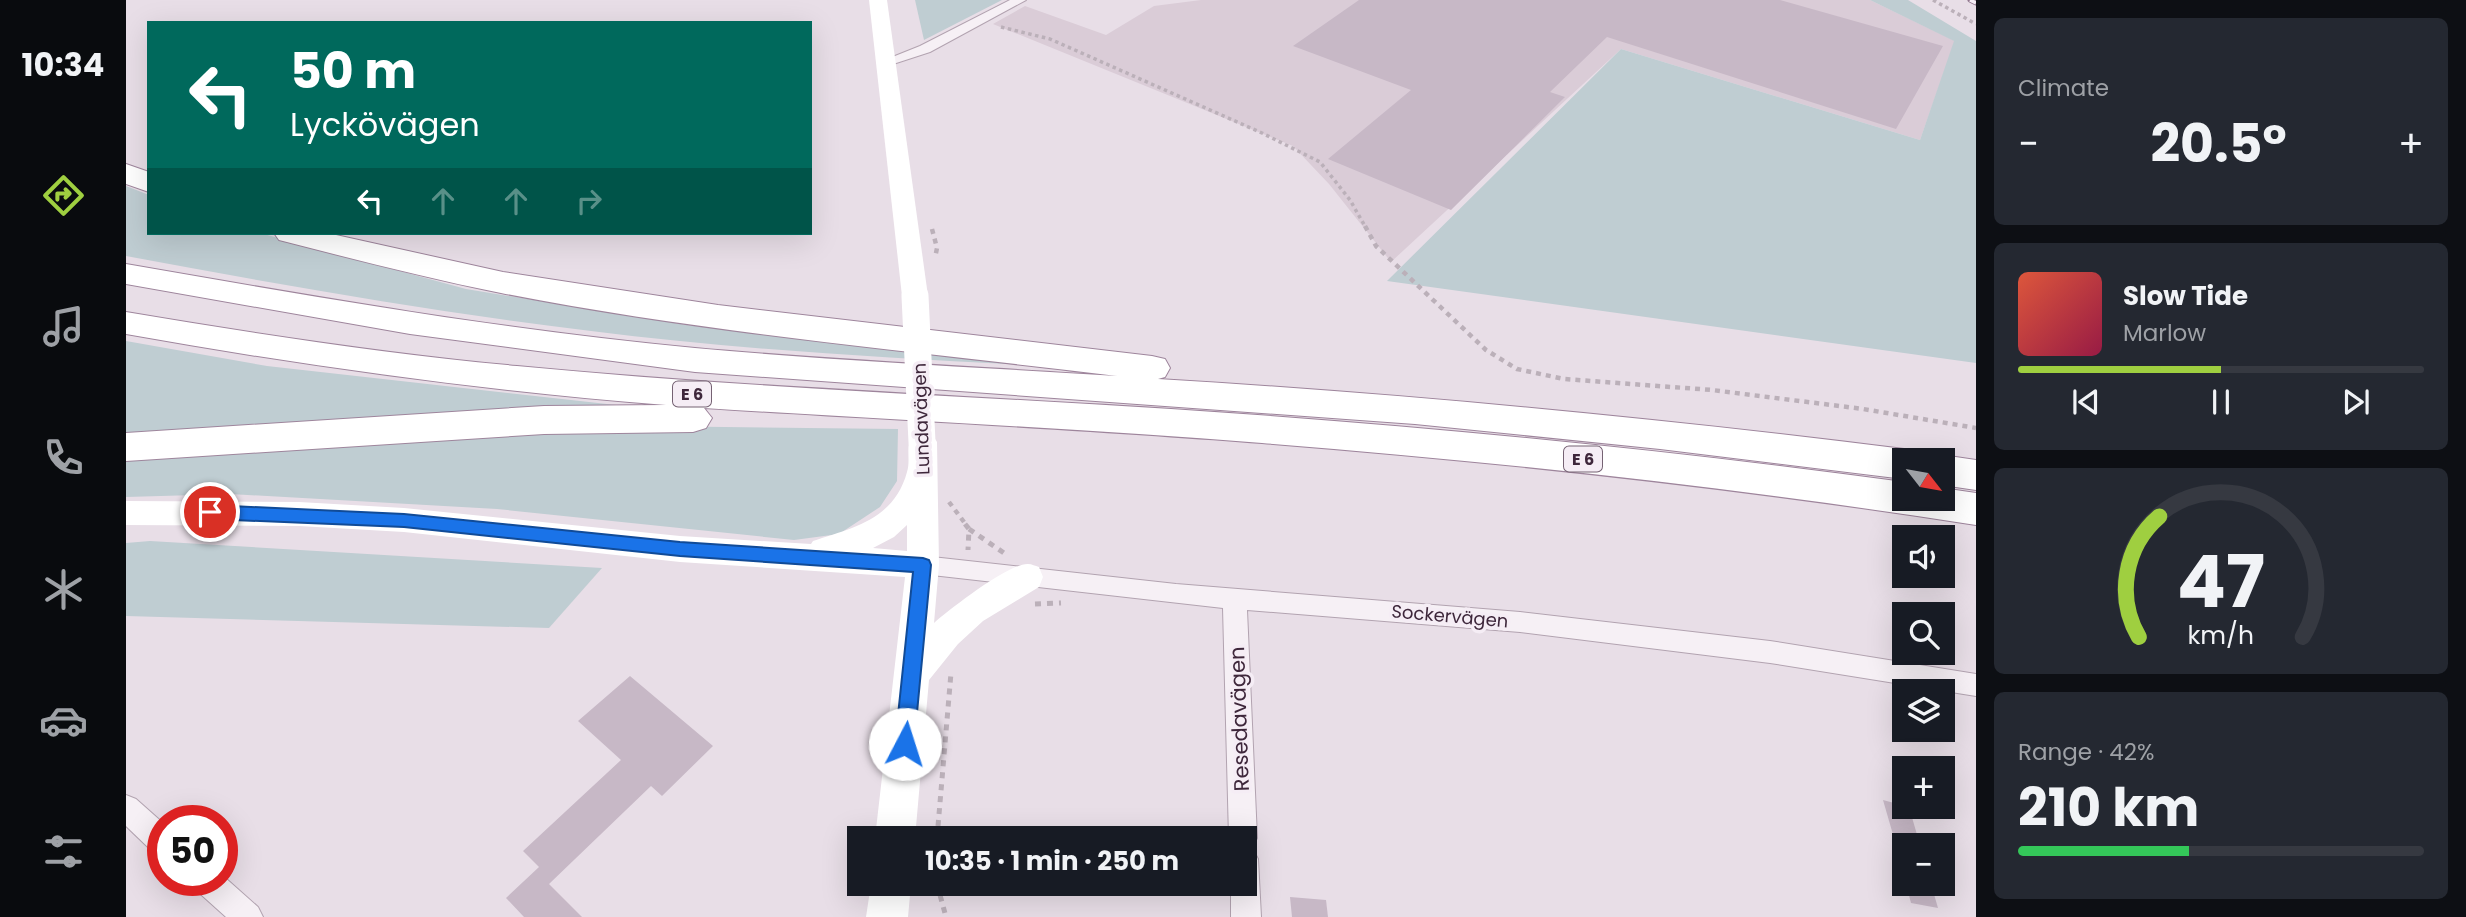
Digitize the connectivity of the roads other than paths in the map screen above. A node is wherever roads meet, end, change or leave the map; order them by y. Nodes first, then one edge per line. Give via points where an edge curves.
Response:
1 (878, 0) edge
2 (1020, 0) edge
3 (887, 62) junction
4 (126, 173) edge
5 (147, 182) edge
6 (298, 235) edge
7 (126, 274) edge
8 (126, 323) edge
9 (1494, 416) junction
10 (1261, 429) junction
11 (126, 447) edge
12 (923, 456) junction
13 (1892, 462) edge
14 (1955, 472) edge
15 (1976, 475) edge
16 (1892, 496) edge
17 (1955, 506) edge
18 (1976, 509) edge
19 (126, 513) edge
20 (767, 555) junction
21 (923, 565) junction
22 (1028, 591) junction
23 (1235, 599) junction
24 (911, 675) junction
25 (1976, 685) edge
26 (126, 808) edge
27 (896, 826) edge
28 (1244, 826) edge
29 (147, 827) edge
30 (224, 896) edge
31 (890, 896) edge
32 (1245, 896) edge
33 (248, 917) edge
34 (887, 917) edge
35 (1246, 917) edge

1 - 3 main road, Lundavägen
2 - 3 street via 925,49
3 - 12 main road, Lundavägen, bridge via 915,296
4 - 5 highway
6 - 9 highway via 432,268 642,307 1234,378
7 - 9 highway, E 6 via 494,335 696,360
8 - 10 highway, E 6 via 376,363 529,380 685,394
9 - 13 highway, E 6
10 - 11 highway via 654,417 357,430
10 - 16 highway, E 6 via 1726,474
12 - 20 main road via 911,498 870,537 855,545 815,552
12 - 21 main road, Lundavägen
14 - 15 highway
17 - 18 highway
19 - 20 main road via 390,520
20 - 21 main road
21 - 22 street, Sockervägen
21 - 24 main road, Lundavägen
22 - 23 street, Sockervägen
22 - 24 main road via 971,611
23 - 25 street, Sockervägen via 1520,622 1770,652
23 - 28 street, Resedavägen
24 - 27 main road, Lundavägen
26 - 29 street
30 - 33 street
31 - 34 main road
32 - 35 street

